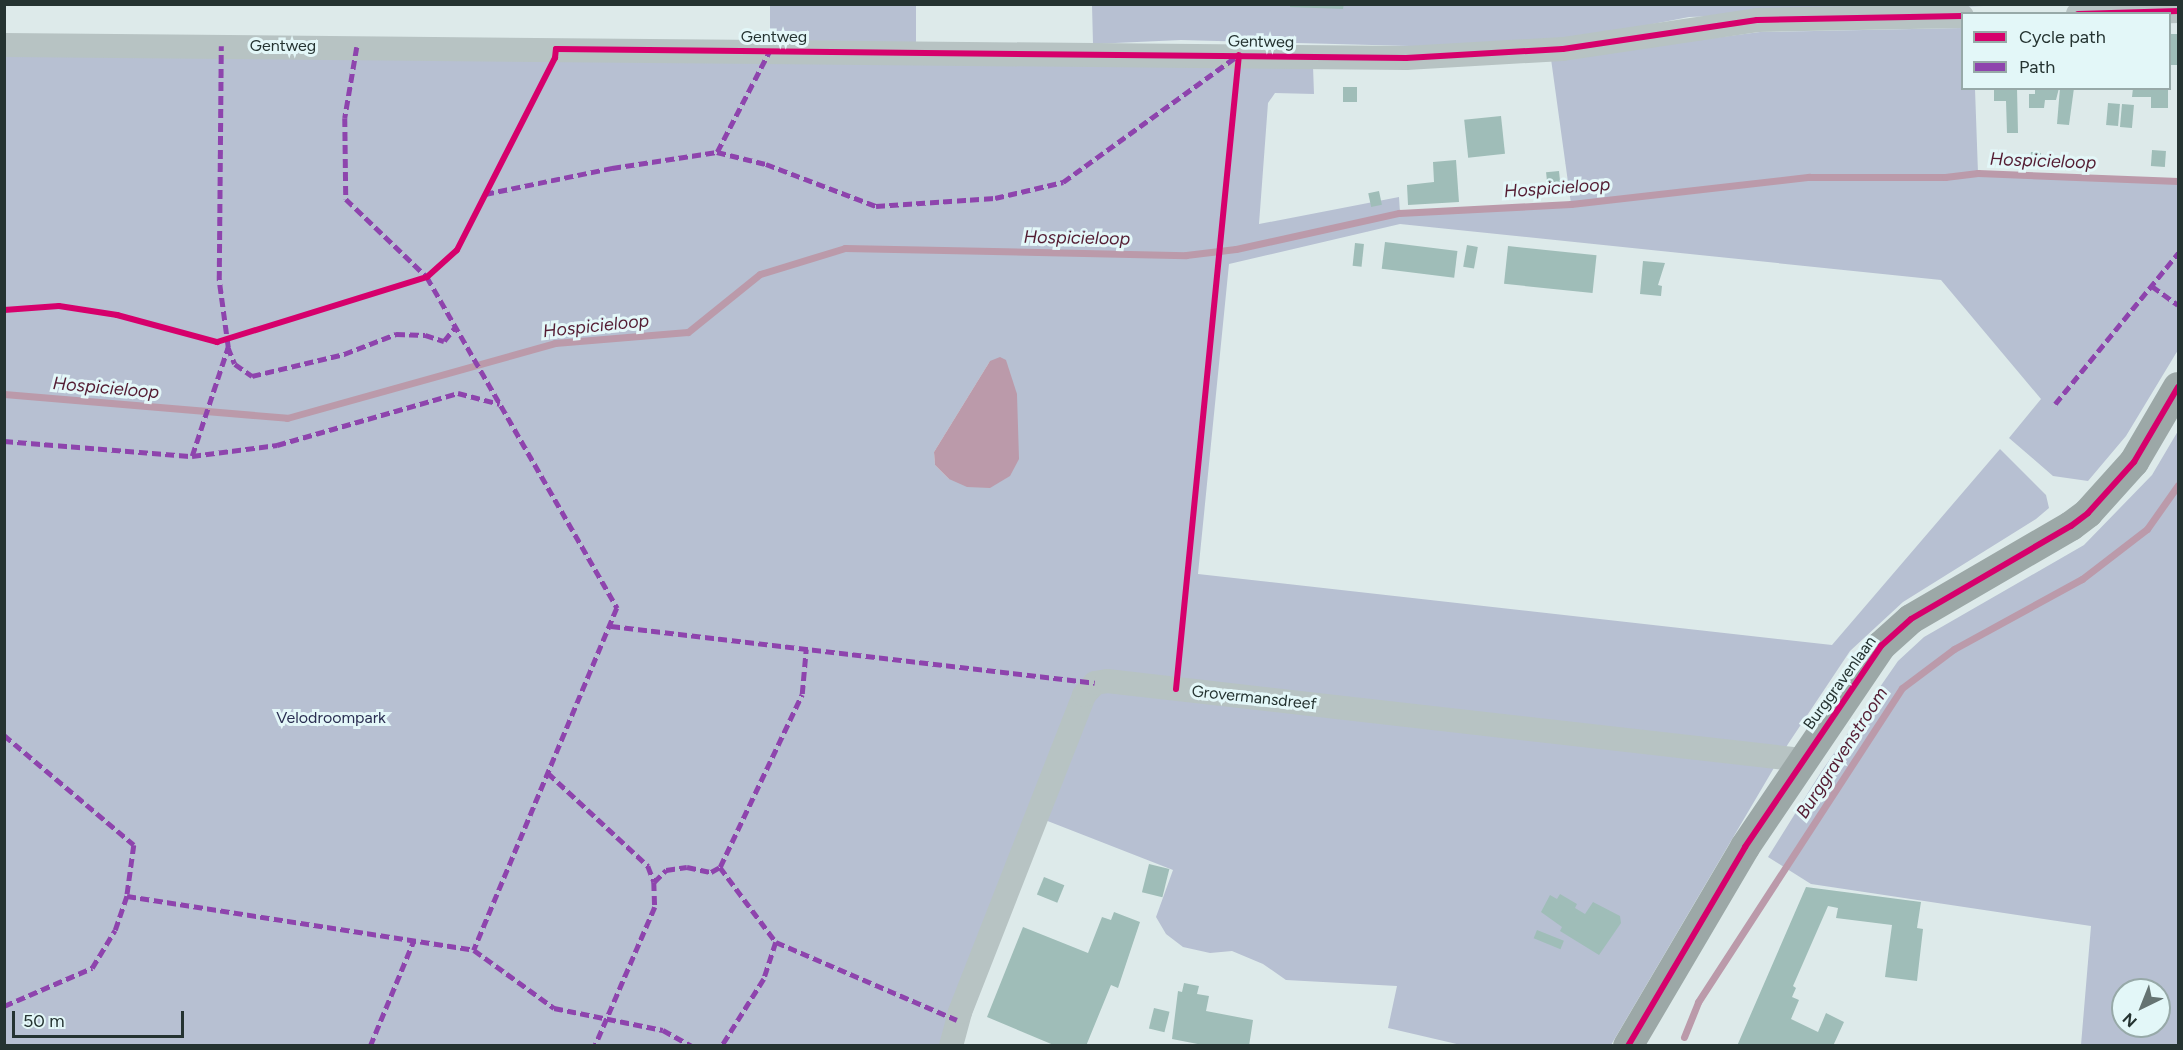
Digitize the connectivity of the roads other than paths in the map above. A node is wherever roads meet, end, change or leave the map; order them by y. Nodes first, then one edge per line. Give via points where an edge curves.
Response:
1 (2178, 11) edge
2 (2145, 12) edge
3 (1961, 16) edge
4 (4, 45) edge
5 (2178, 387) edge
6 (1802, 760) junction
7 (951, 1046) edge
8 (1628, 1046) edge

1 - 2 street
3 - 4 street, Gentweg via 1757,20 1563,49 1406,58
5 - 6 main road, Burggravenlaan via 2133,462 2088,513 1911,619 1881,646
6 - 7 street, Grovermansdreef via 1107,681 1095,683 1080,705 960,1012
6 - 8 main road, Burggravenlaan

